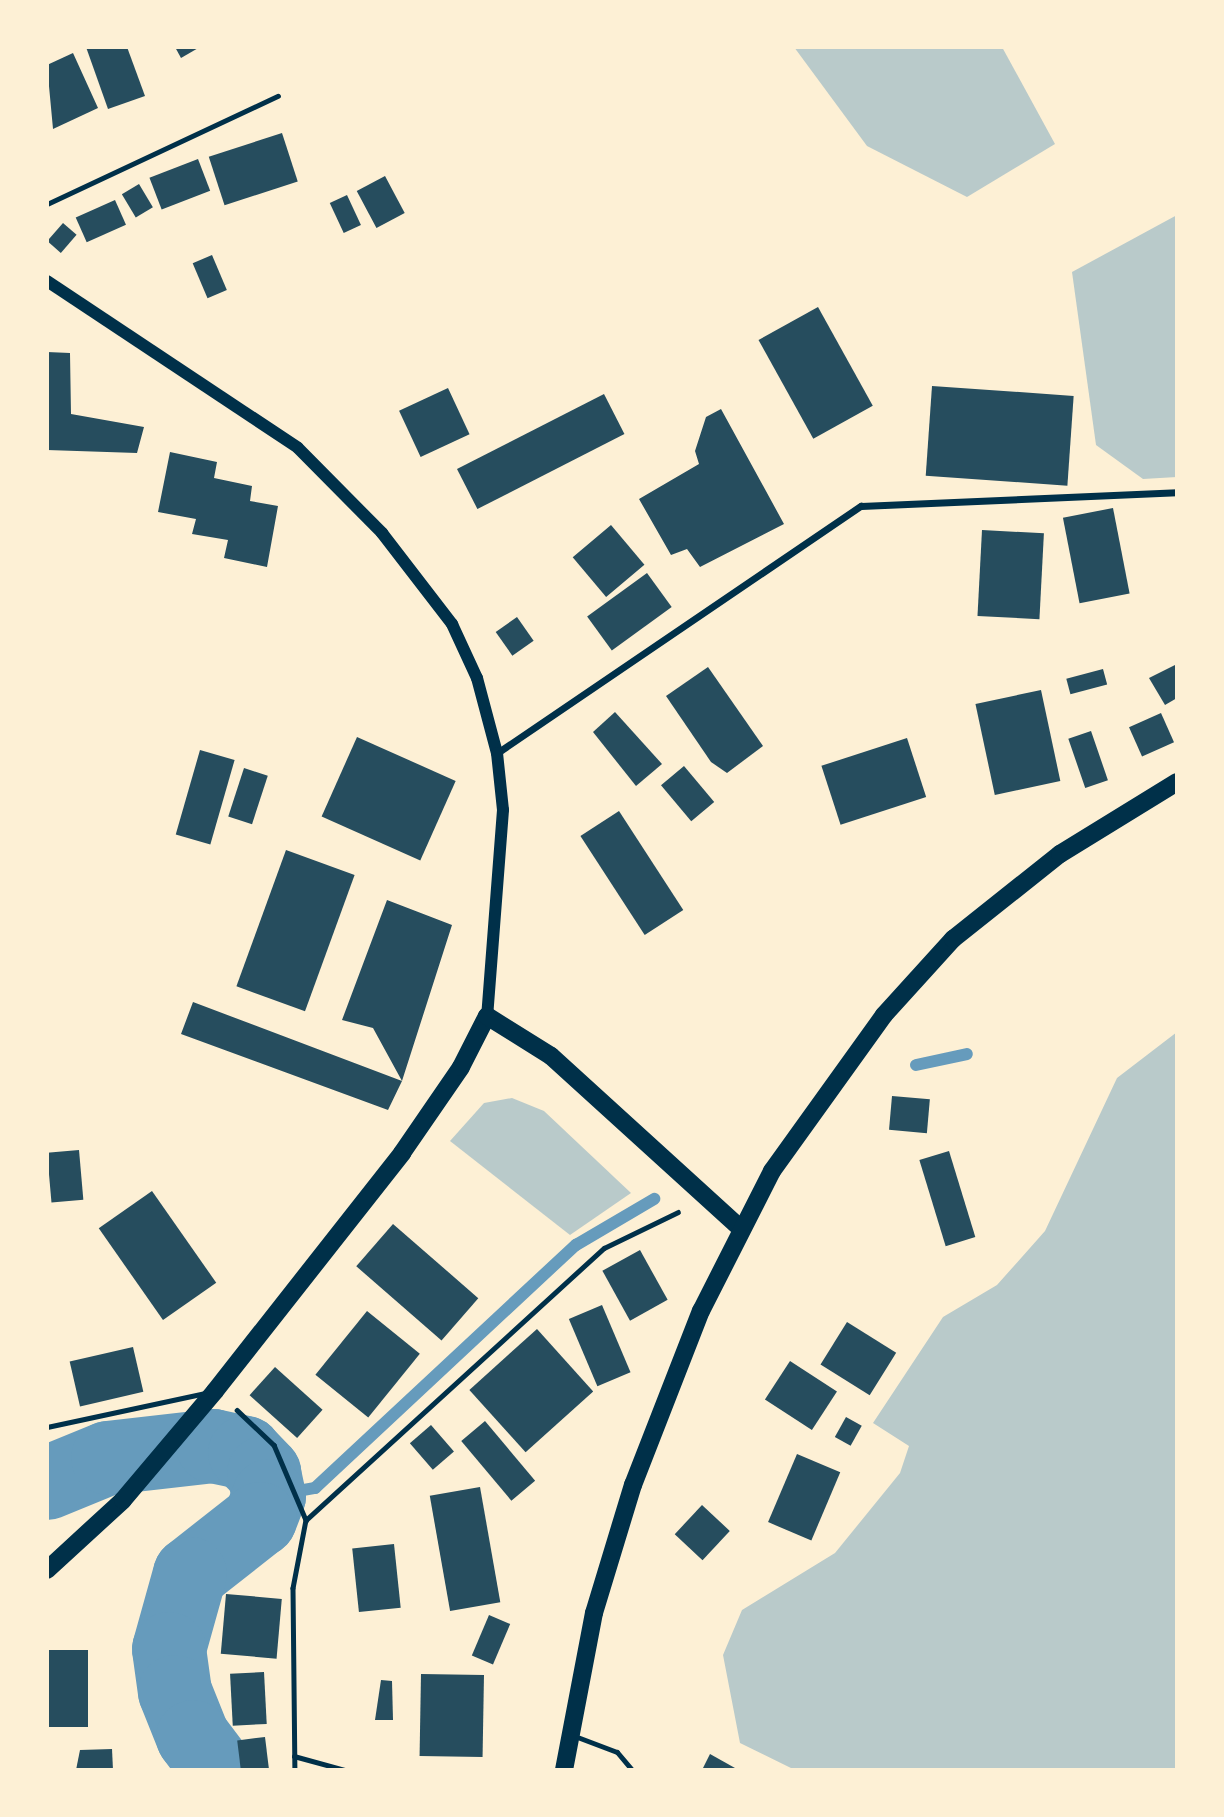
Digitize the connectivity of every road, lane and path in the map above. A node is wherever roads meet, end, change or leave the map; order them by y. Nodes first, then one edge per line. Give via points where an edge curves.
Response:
1 (278, 96) dead end
2 (47, 204) edge
3 (47, 281) edge
4 (1177, 492) edge
5 (497, 753) junction
6 (1177, 782) edge
7 (487, 1016) junction
8 (702, 1197) junction
9 (741, 1229) junction
10 (215, 1391) junction
11 (47, 1427) edge
12 (306, 1520) junction
13 (47, 1570) edge
14 (569, 1734) junction
15 (293, 1756) junction
16 (295, 1770) edge
17 (345, 1770) edge
18 (564, 1770) edge
19 (632, 1770) edge

1 - 2 lane
3 - 5 street via 298,448 346,495 452,624 477,678
4 - 5 street via 861,506
5 - 7 street via 503,810
6 - 9 main road via 1060,854 953,939 852,1058 772,1171
7 - 8 main road via 551,1056
7 - 10 main road via 461,1067 402,1153
8 - 9 main road
8 - 12 path via 604,1248
9 - 14 main road via 633,1485 594,1613
10 - 11 lane
10 - 12 path via 274,1445 293,1480
10 - 13 main road via 123,1500
12 - 15 path via 293,1588
14 - 18 main road
14 - 19 lane via 617,1752
15 - 16 path
15 - 17 path

